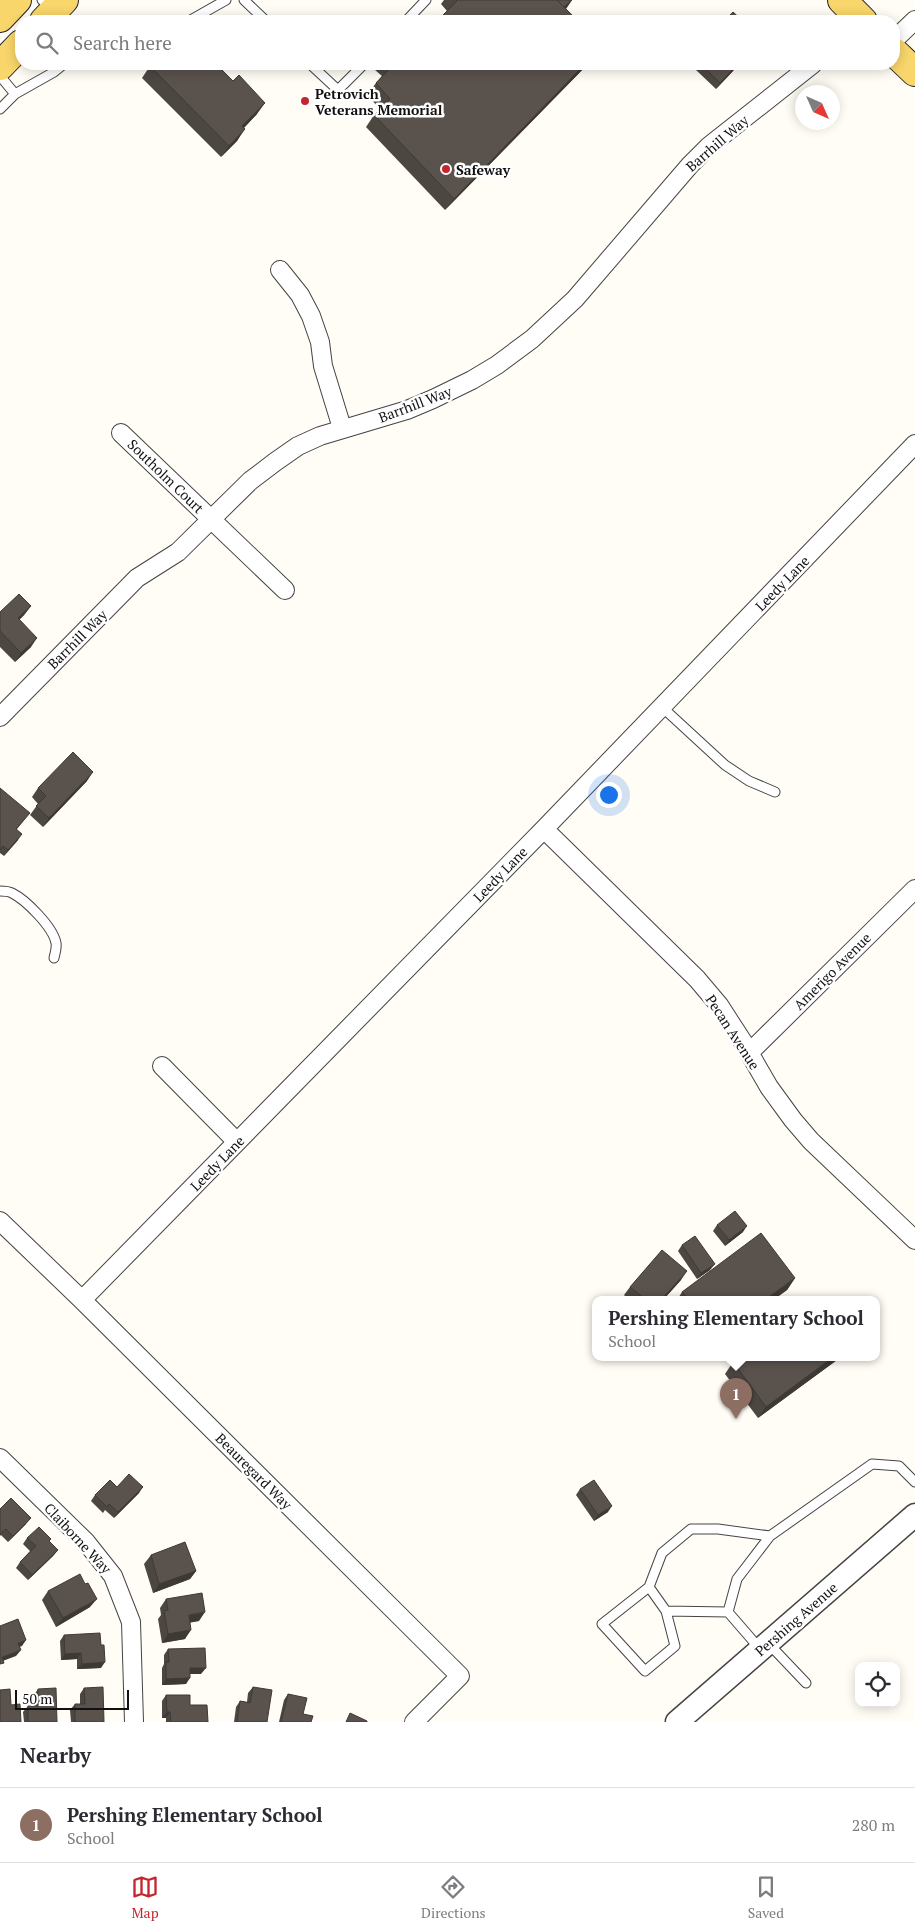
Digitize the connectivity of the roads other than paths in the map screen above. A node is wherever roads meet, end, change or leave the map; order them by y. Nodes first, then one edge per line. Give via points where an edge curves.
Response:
1 (17, 0) edge
2 (226, 0) edge
3 (244, 0) edge
4 (426, 0) edge
5 (842, 0) edge
6 (200, 15) edge
7 (260, 15) edge
8 (412, 15) edge
9 (857, 15) edge
10 (0, 18) edge
11 (915, 20) edge
12 (900, 34) edge
13 (15, 50) edge
14 (900, 58) edge
15 (0, 66) edge
16 (56, 70) edge
17 (316, 70) edge
18 (358, 70) edge
19 (805, 70) edge
20 (915, 72) edge
21 (0, 76) edge
22 (15, 94) junction
23 (0, 109) edge
24 (280, 270) dead end
25 (342, 428) junction
26 (121, 433) dead end
27 (915, 444) edge
28 (212, 520) junction
29 (285, 590) dead end
30 (662, 707) junction
31 (0, 717) edge
32 (775, 792) dead end
33 (544, 830) junction
34 (915, 889) edge
35 (0, 891) edge
36 (54, 958) dead end
37 (749, 1053) junction
38 (162, 1066) dead end
39 (237, 1142) junction
40 (0, 1220) edge
41 (913, 1235) edge
42 (82, 1300) junction
43 (0, 1458) edge
44 (915, 1482) edge
45 (915, 1515) edge
46 (770, 1536) junction
47 (649, 1587) junction
48 (666, 1611) junction
49 (728, 1612) junction
50 (764, 1646) junction
51 (806, 1683) dead end
52 (134, 1722) edge
53 (414, 1722) edge
54 (677, 1722) edge

1 - 10 main road
2 - 6 lane
3 - 7 lane
4 - 8 lane
5 - 9 main road
11 - 12 street
13 - 15 main road
14 - 20 main road
16 - 22 lane
17 - 18 lane via 338,90
19 - 25 street, Barrhill Way via 709,146 574,299 532,339 481,375 434,400
21 - 22 lane
22 - 23 lane
24 - 25 street via 312,316
25 - 28 street, Barrhill Way via 298,446 275,462 250,481
26 - 28 street, Southolm Court
27 - 30 street, Leedy Lane
28 - 29 street, Southolm Court
28 - 31 street, Barrhill Way via 178,552 137,578
30 - 32 lane via 725,765 749,781
30 - 33 street, Leedy Lane
33 - 37 street, Pecan Avenue via 697,980 719,1005
33 - 39 street, Leedy Lane
34 - 37 street, Amerigo Avenue
35 - 36 lane via 16,896 43,921 56,944
37 - 41 street, Pecan Avenue via 769,1087 811,1141
38 - 39 street
39 - 42 street, Leedy Lane
40 - 42 street, Beauregard Way
42 - 53 street, Beauregard Way via 460,1676
43 - 52 street, Claiborne Way via 86,1542 113,1576 131,1622
44 - 46 lane via 899,1466 872,1464
45 - 50 street, Pershing Avenue
46 - 47 lane via 691,1529 662,1553
46 - 49 lane via 737,1579
47 - 48 lane
47 - 48 lane via 602,1624 644,1671 675,1646
48 - 49 lane
49 - 50 lane
50 - 51 lane
50 - 54 street, Pershing Avenue

